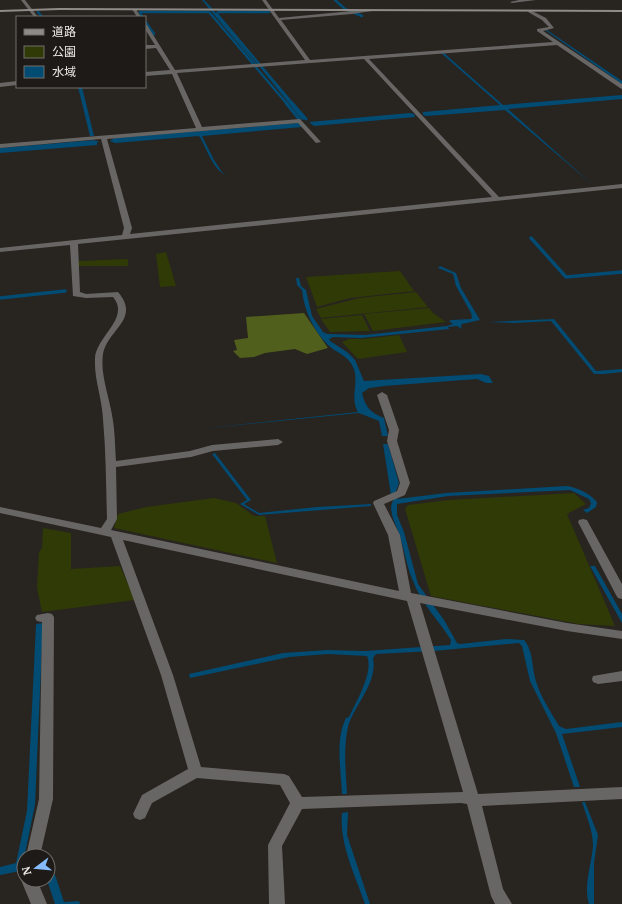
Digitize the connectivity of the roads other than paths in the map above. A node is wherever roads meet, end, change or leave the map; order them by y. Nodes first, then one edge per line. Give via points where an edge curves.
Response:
1 (23, 0) edge
2 (264, 0) edge
3 (534, 0) edge
4 (510, 1) edge
5 (29, 10) junction
6 (134, 10) junction
7 (272, 10) junction
8 (370, 10) junction
9 (0, 11) edge
10 (518, 11) junction
11 (530, 11) junction
12 (622, 11) edge
13 (35, 16) edge
14 (138, 16) edge
15 (279, 19) junction
16 (146, 27) edge
17 (558, 43) junction
18 (158, 46) junction
19 (146, 47) edge
20 (365, 57) junction
21 (309, 62) junction
22 (174, 72) junction
23 (146, 74) edge
24 (16, 83) edge
25 (0, 85) edge
26 (622, 88) edge
27 (200, 129) junction
28 (104, 138) junction
29 (318, 142) dead end
30 (0, 146) edge
31 (622, 186) edge
32 (496, 199) junction
33 (125, 238) junction
34 (74, 242) junction
35 (0, 250) edge
36 (382, 395) dead end
37 (278, 442) dead end
38 (111, 465) junction
39 (0, 510) edge
40 (583, 522) dead end
41 (110, 533) junction
42 (622, 595) edge
43 (409, 597) junction
44 (41, 618) dead end
45 (622, 635) edge
46 (622, 676) edge
47 (598, 679) dead end
48 (196, 772) junction
49 (622, 793) edge
50 (473, 800) junction
51 (298, 803) junction
52 (140, 814) dead end
53 (35, 848) edge
54 (32, 888) edge
55 (39, 904) edge
56 (277, 904) edge
57 (504, 904) edge

1 - 5 street
2 - 7 street
3 - 4 street
4 - 10 street
5 - 6 main road
5 - 9 main road
5 - 13 street
6 - 7 main road
6 - 14 street
7 - 8 main road
7 - 15 street
8 - 10 main road
8 - 15 street
10 - 11 main road
11 - 12 main road
11 - 17 street via 552,28 539,30
15 - 21 street
16 - 18 street
17 - 20 street
17 - 26 street
18 - 19 street
18 - 22 street
20 - 21 street
20 - 32 street
21 - 22 street
22 - 23 street
22 - 27 street
24 - 25 street
27 - 28 street
27 - 29 street via 300,121
28 - 30 street
28 - 33 street via 128,228
31 - 32 street
32 - 33 street
33 - 34 street
34 - 35 street
34 - 38 street via 76,294 116,294 122,309 121,318 104,340 99,354 99,372 108,417
36 - 43 street via 394,430 392,441 406,483 401,493 378,503 394,535
37 - 38 street via 262,449 212,448 191,454
38 - 41 street
39 - 41 street
40 - 42 street
41 - 43 street
41 - 48 street via 167,675
43 - 45 street
43 - 50 street
44 - 53 street via 48,617 46,799
46 - 47 street
48 - 51 street via 284,780
48 - 52 street via 147,799
49 - 50 street
50 - 51 street via 461,797
50 - 57 street via 496,892
51 - 56 street via 275,845
54 - 55 street

